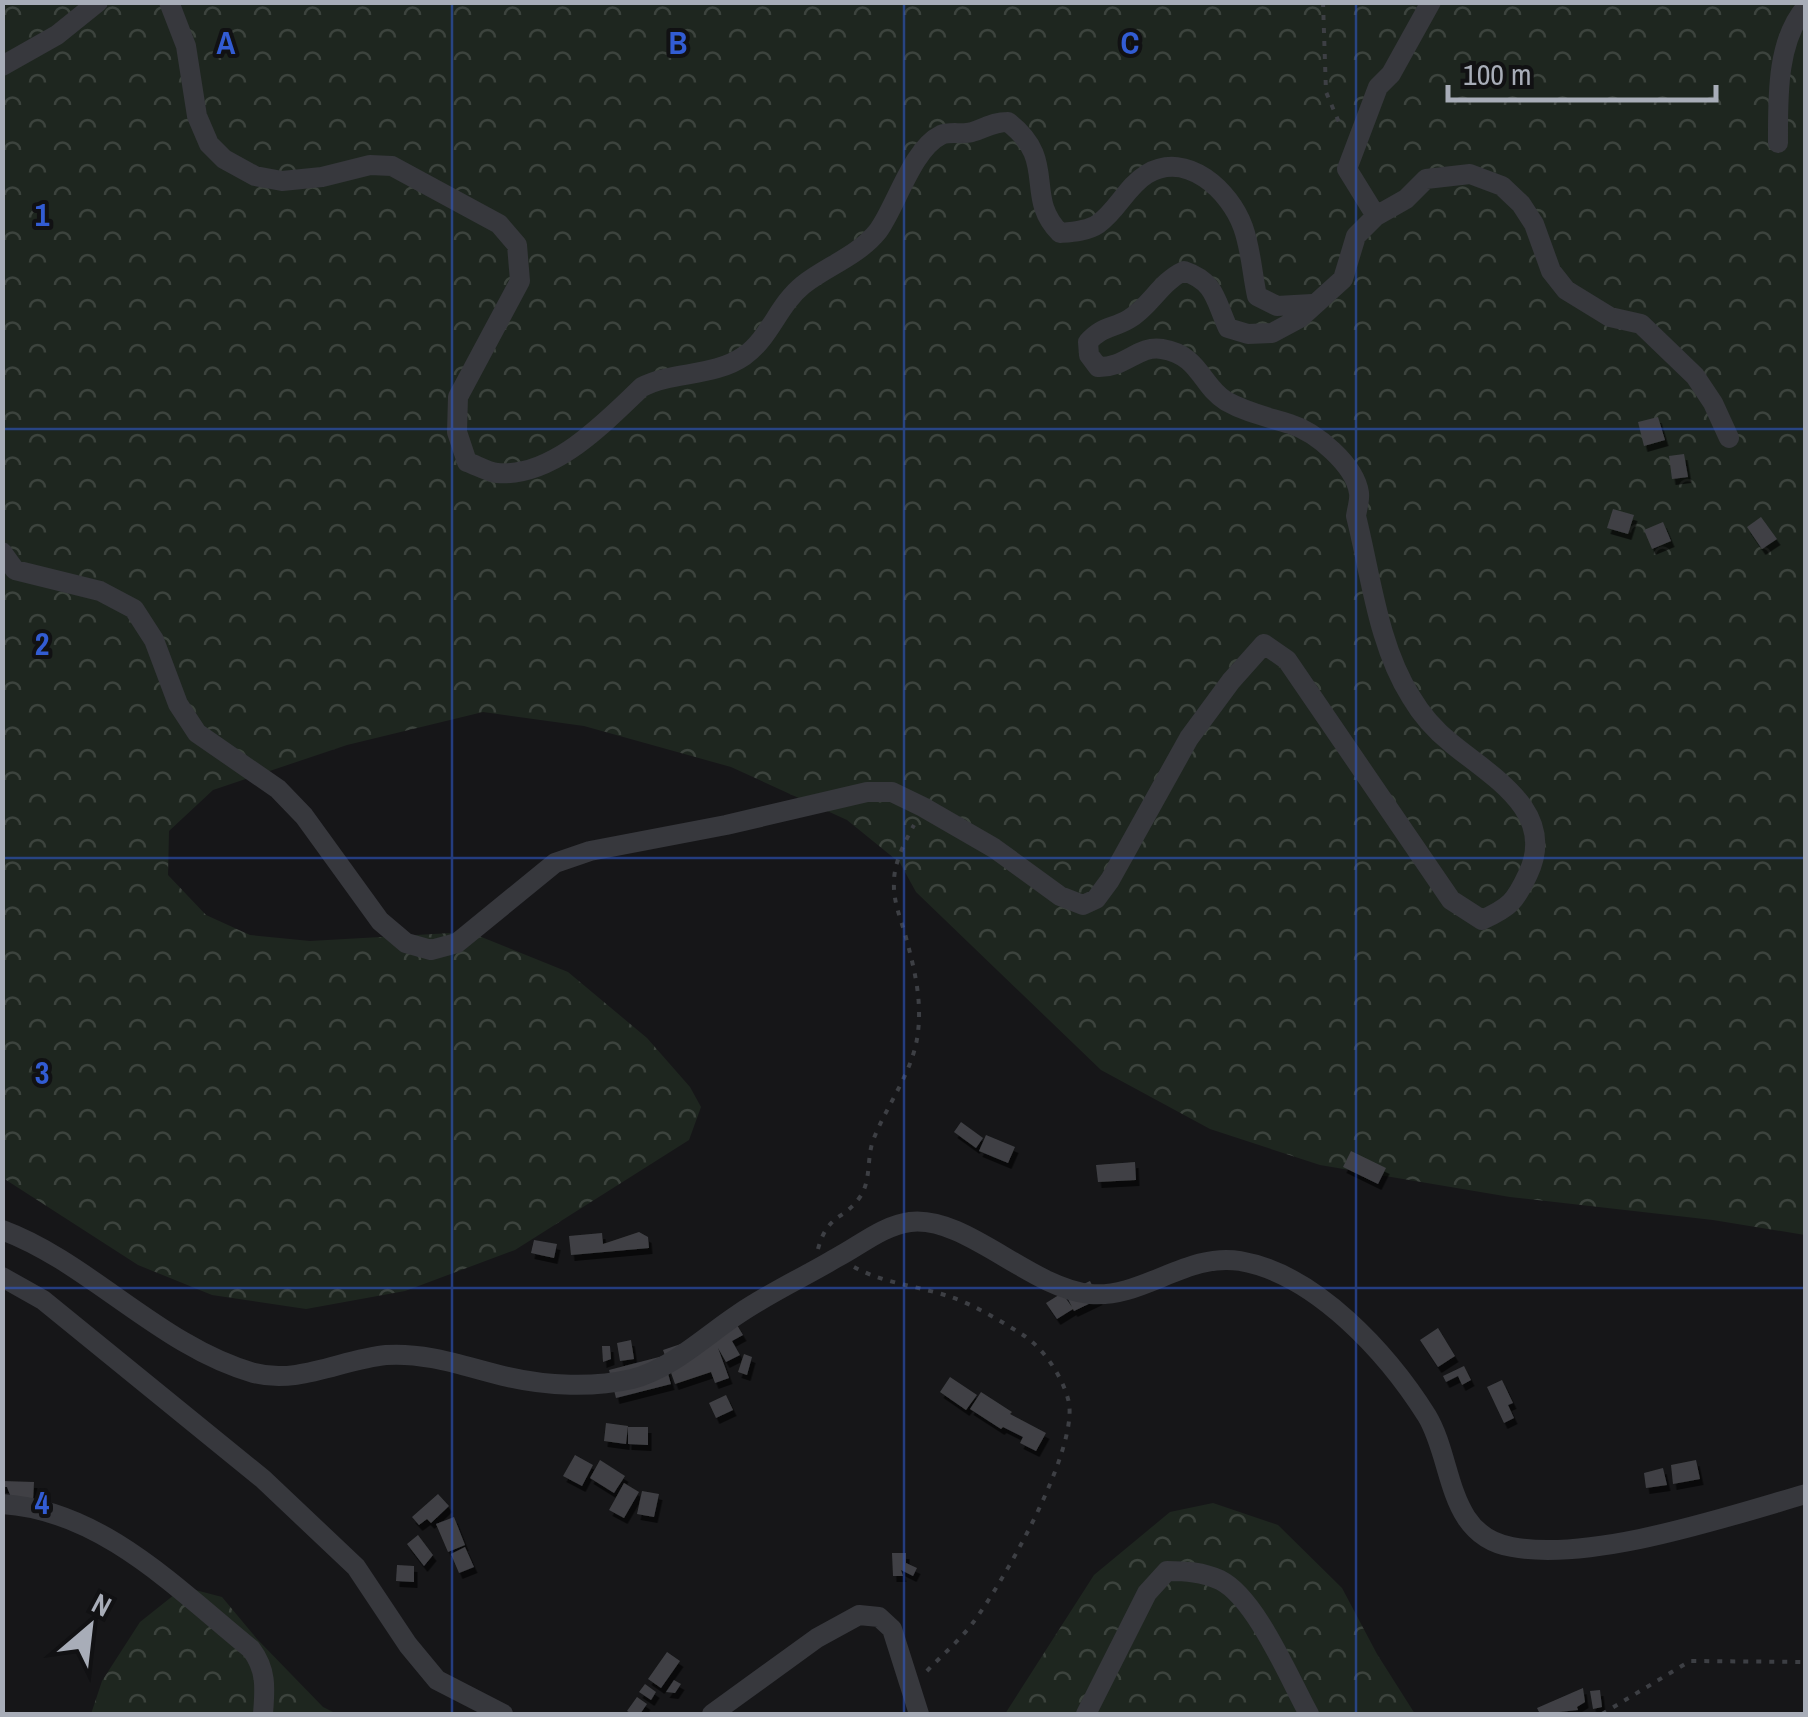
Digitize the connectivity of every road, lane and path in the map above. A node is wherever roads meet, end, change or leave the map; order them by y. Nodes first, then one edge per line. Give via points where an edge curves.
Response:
1 (98, 2) edge
2 (169, 2) edge
3 (1323, 2) edge
4 (1432, 2) edge
5 (1806, 7) edge
6 (2, 66) edge
7 (1778, 143) dead end
8 (1354, 148) junction
9 (1376, 216) junction
10 (1312, 304) junction
11 (1729, 438) dead end
12 (2, 552) edge
13 (924, 807) junction
14 (2, 1230) edge
15 (836, 1258) junction
16 (817, 1268) junction
17 (2, 1277) edge
18 (1806, 1494) edge
19 (2, 1504) edge
20 (1806, 1662) edge
21 (911, 1688) junction
22 (496, 1713) edge
23 (263, 1714) edge
24 (712, 1714) edge
25 (918, 1714) edge
26 (1086, 1714) edge
27 (1309, 1714) edge
28 (1602, 1714) edge

1 - 6 street
2 - 10 street via 186,46 197,116 224,159 282,181 392,166 499,224 517,245 520,281 458,398 455,418 467,462 498,473 569,452 654,380 740,360 762,343 801,286 878,231 898,190 942,135 974,132 990,122 1008,122 1032,145 1047,220 1060,233 1098,225 1144,175 1181,168 1203,175 1242,223 1257,296 1277,306
3 - 8 path via 1326,92
4 - 8 street via 1378,88
5 - 7 street via 1787,44
8 - 9 street via 1347,169
9 - 10 street via 1356,236 1343,279
9 - 11 street via 1426,179 1470,174 1502,186 1534,224 1551,271 1566,290 1610,317 1641,324 1694,376
10 - 13 street via 1272,333 1248,334 1228,328 1213,289 1184,272 1133,317 1098,330 1088,342 1089,356 1098,367 1117,368 1138,352 1160,348 1187,358 1223,399 1314,437 1349,471 1392,662 1428,720 1511,790 1525,811 1533,862 1515,900 1482,920 1451,900 1288,660 1264,644 1189,738 1096,899 1083,905 1060,896
12 - 13 street via 15,570 100,591 134,608 197,733 304,816 380,921 406,943 431,950 458,944 555,863 590,851 867,792 892,792
13 - 16 path via 893,878 920,1000 918,1035 872,1143 868,1178 859,1198 825,1228
14 - 16 street via 217,1359 286,1376 386,1355 546,1382 635,1378
15 - 16 street
15 - 18 street via 886,1228 914,1221 942,1225 1056,1286 1089,1294 1115,1294 1206,1262 1240,1261 1284,1277 1325,1301 1380,1353 1430,1420 1460,1510 1484,1538 1512,1547 1630,1541
15 - 21 path via 868,1275 952,1297 1023,1335 1063,1384 1069,1406 1062,1454 1013,1560 971,1625
17 - 22 street via 42,1300 263,1480 356,1567 437,1680
19 - 23 street via 60,1513 124,1548 251,1648 265,1681
20 - 28 path via 1690,1661
21 - 24 street via 892,1630 879,1618 859,1615
21 - 25 street
26 - 27 street via 1147,1592 1167,1570 1224,1582 1249,1607

